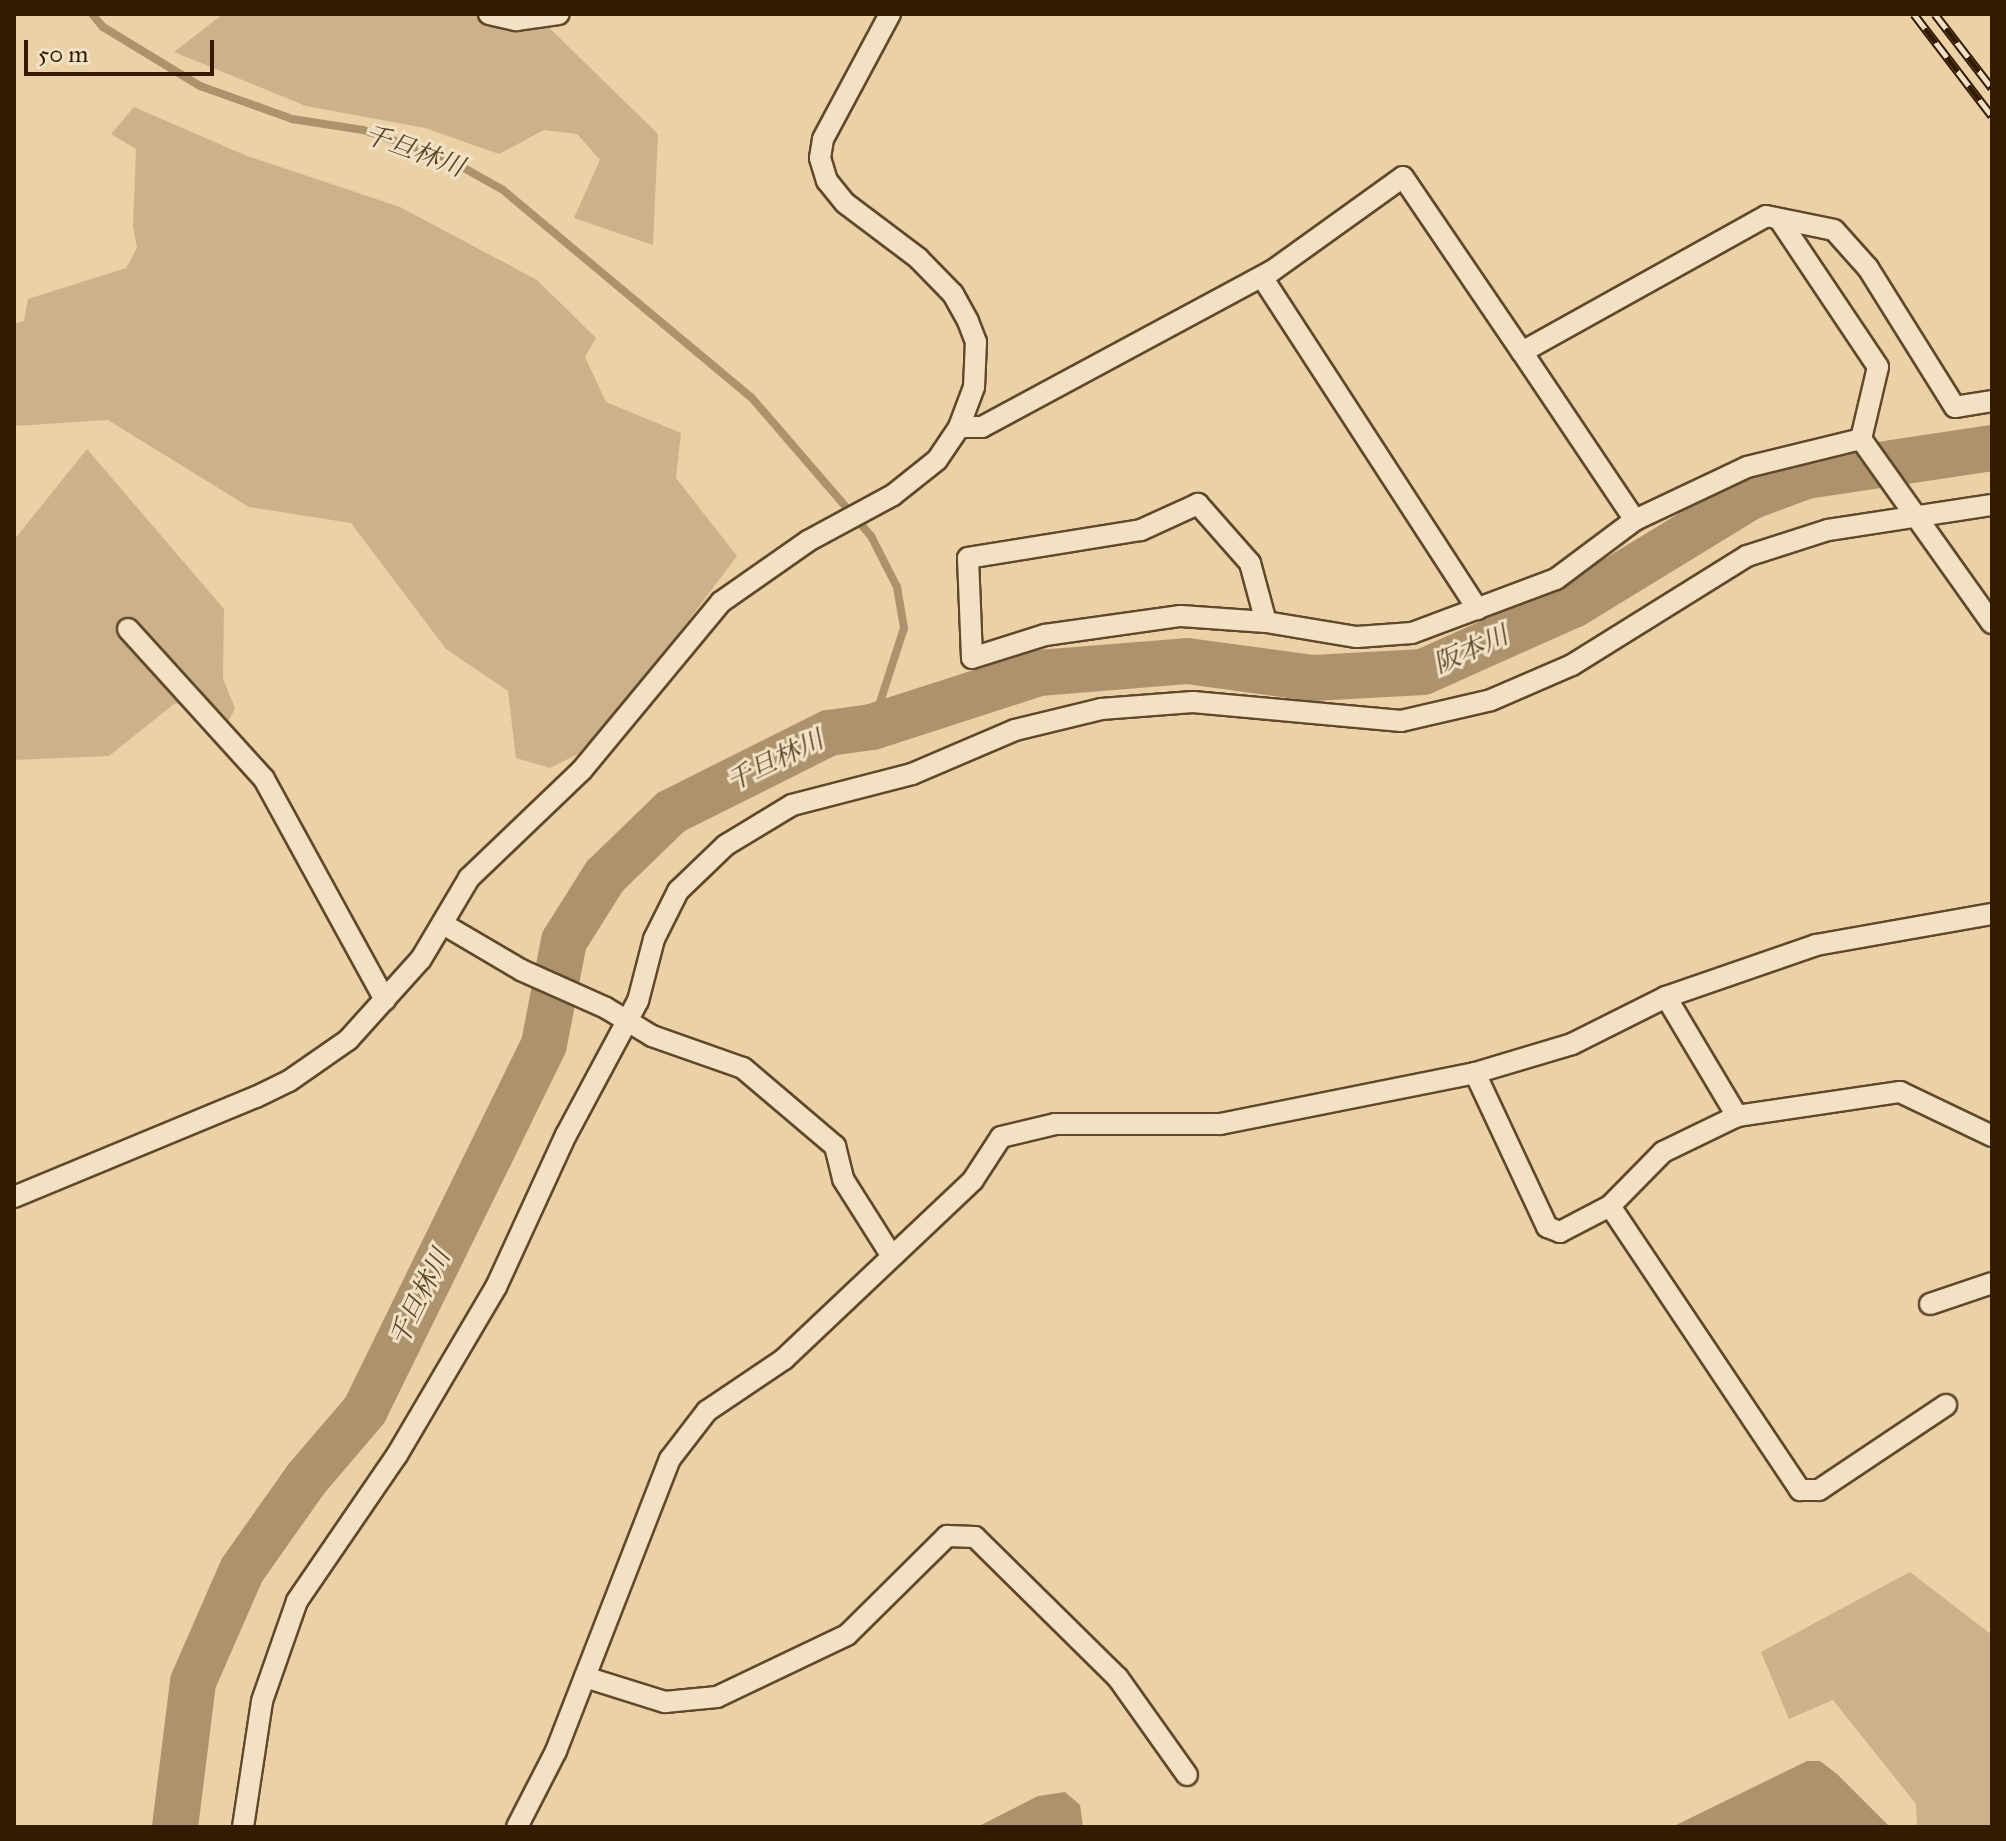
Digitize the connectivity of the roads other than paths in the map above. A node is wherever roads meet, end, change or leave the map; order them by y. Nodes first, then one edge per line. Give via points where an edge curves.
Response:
1 (489, 14) edge
2 (559, 14) edge
3 (890, 14) edge
4 (1779, 219) junction
5 (1262, 277) junction
6 (1522, 352) junction
7 (1992, 401) edge
8 (959, 427) junction
9 (1861, 439) junction
10 (1992, 505) edge
11 (1913, 517) junction
12 (1635, 520) junction
13 (1478, 609) junction
14 (1266, 622) junction
15 (1992, 623) edge
16 (128, 629) dead end
17 (1992, 914) edge
18 (443, 924) junction
19 (1666, 997) junction
20 (385, 1000) junction
21 (627, 1019) junction
22 (1475, 1073) junction
23 (1737, 1116) junction
24 (1992, 1136) edge
25 (14, 1197) edge
26 (1610, 1206) junction
27 (891, 1255) junction
28 (1992, 1283) edge
29 (1930, 1304) dead end
30 (1946, 1405) dead end
31 (585, 1677) junction
32 (1187, 1775) dead end
33 (243, 1827) edge
34 (517, 1827) edge

1 - 2 street via 516,20
3 - 8 street via 823,139 820,158 827,181 845,203 918,258 953,294 968,321 976,342 974,387
4 - 6 street via 1766,216
4 - 7 street via 1834,230 1868,268 1955,407
4 - 9 street via 1878,367
5 - 6 street via 1403,177
5 - 8 street via 982,427
5 - 13 street
6 - 12 street
8 - 18 street via 937,460 893,495 832,526 721,602 582,770 469,878
9 - 11 street
9 - 12 street via 1747,467
10 - 11 street
11 - 15 street
11 - 21 street via 1828,530 1747,556 1572,665 1491,700 1401,721 1193,702 1101,709 1015,730 912,774 792,805 726,845 678,891 654,939 638,1001
12 - 13 street via 1556,579
13 - 14 street via 1412,633 1371,636
14 - 14 street via 1181,616 1045,635 972,658 968,558 1141,530 1198,504 1250,563
16 - 20 street via 264,779
17 - 19 street via 1883,929 1816,945
18 - 20 street
18 - 21 street via 521,970
19 - 22 street via 1572,1044
19 - 23 street
20 - 25 street via 348,1040 289,1081
21 - 27 street via 652,1036 743,1068 796,1109 835,1146 843,1179
21 - 33 street via 496,1287 397,1455 297,1601 262,1701
22 - 26 street via 1547,1227 1560,1232
22 - 27 street via 1220,1124 1055,1124 1001,1137 973,1180
23 - 24 street via 1900,1092
23 - 26 street via 1663,1152
26 - 30 street via 1800,1490 1819,1490
27 - 31 street via 784,1359 707,1411 670,1459
28 - 29 street
31 - 32 street via 665,1702 717,1697 847,1635 947,1536 975,1537 1118,1678
31 - 34 street via 556,1751

